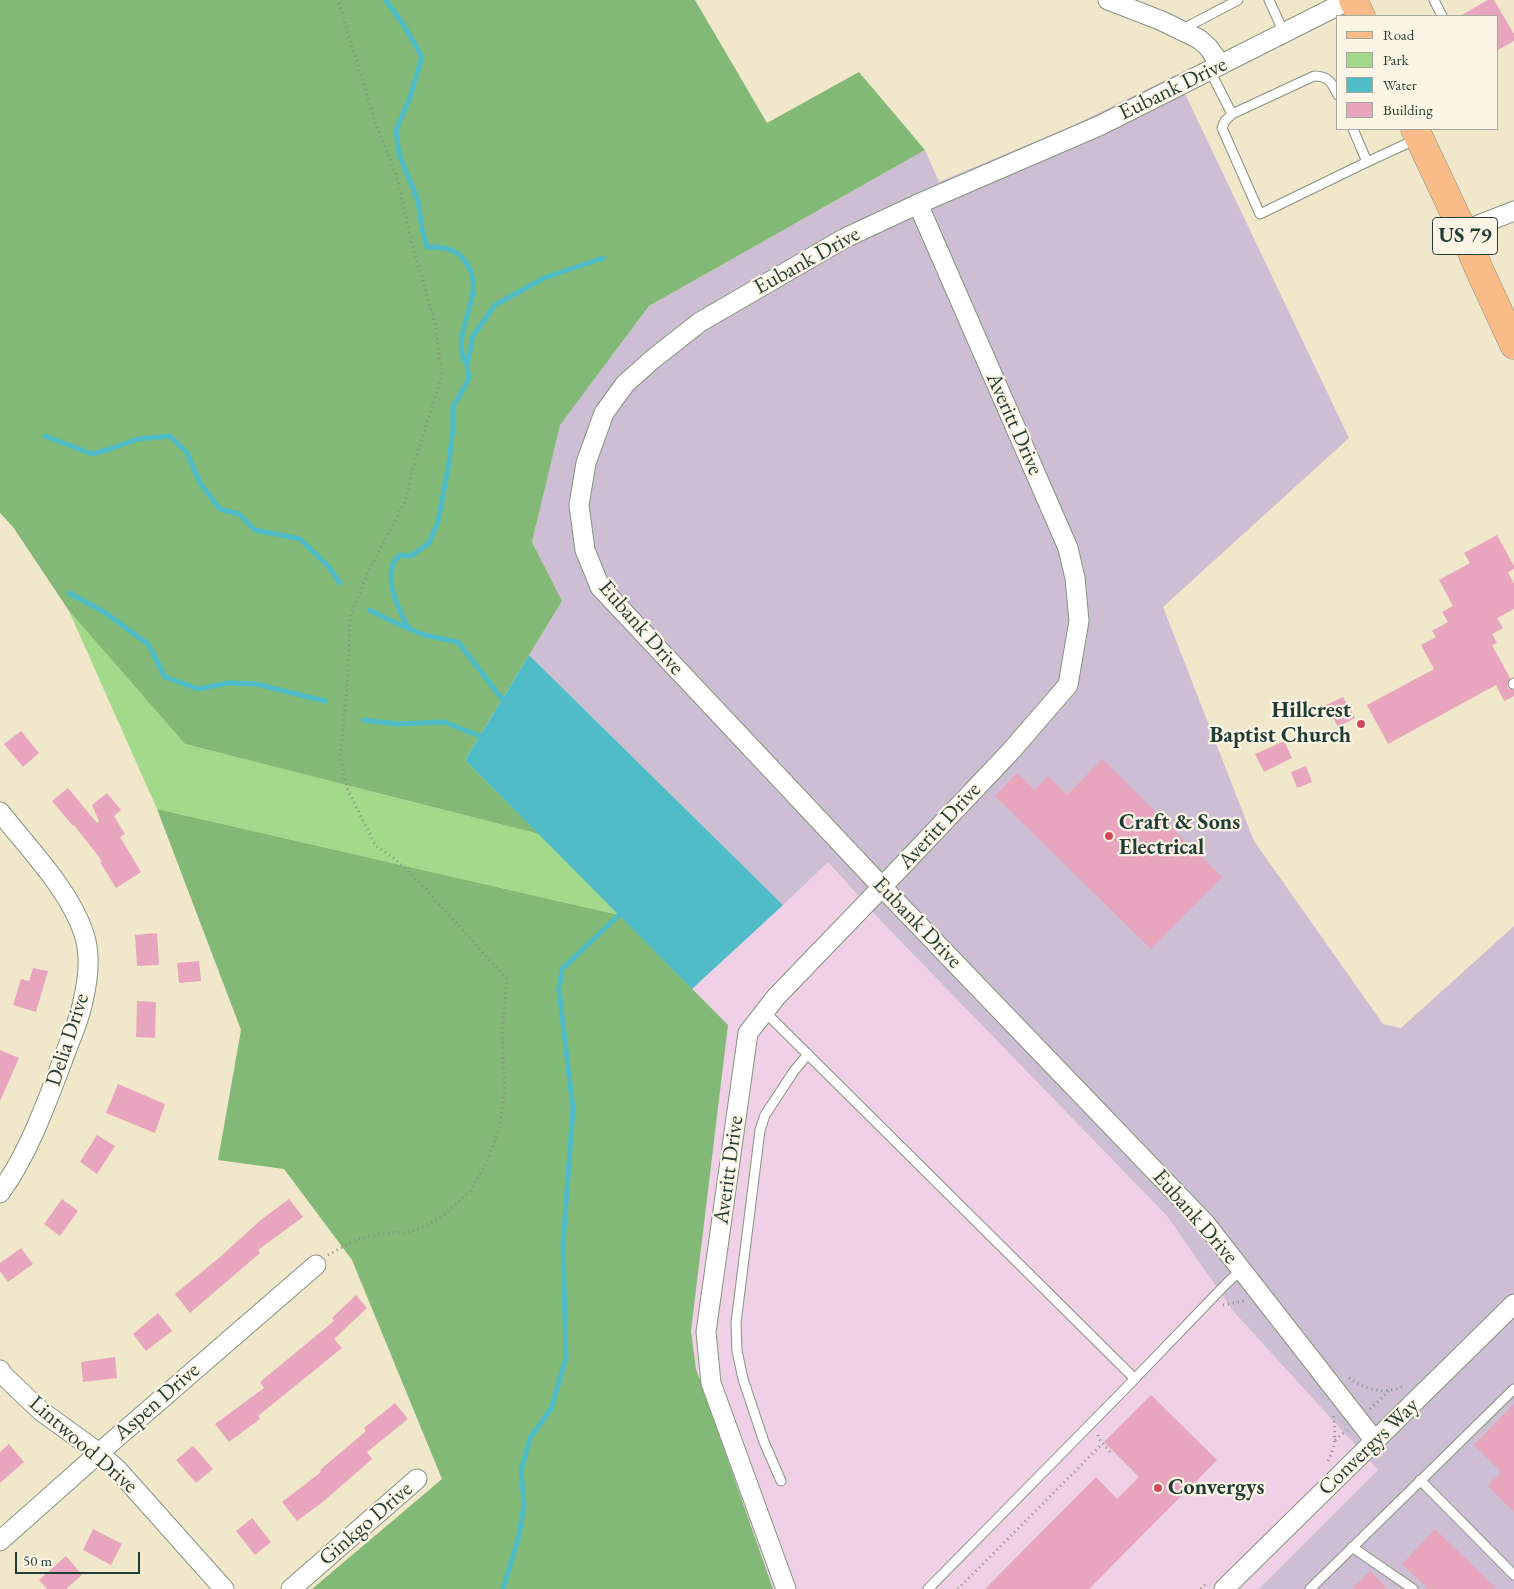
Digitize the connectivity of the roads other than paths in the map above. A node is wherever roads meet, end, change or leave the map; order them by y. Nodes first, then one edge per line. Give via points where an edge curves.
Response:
1 (1108, 0) edge
2 (1238, 0) edge
3 (1269, 0) edge
4 (1349, 0) edge
5 (1353, 0) edge
6 (1434, 0) edge
7 (1360, 15) edge
8 (1440, 15) edge
9 (1181, 30) junction
10 (1284, 33) junction
11 (1216, 68) junction
12 (1336, 92) edge
13 (1232, 114) junction
14 (1353, 130) edge
15 (1417, 133) edge
16 (1368, 162) junction
17 (918, 204) junction
18 (1514, 211) edge
19 (1463, 231) junction
20 (1514, 345) edge
21 (0, 812) edge
22 (882, 887) junction
23 (764, 1012) junction
24 (808, 1054) junction
25 (0, 1193) edge
26 (316, 1265) road end
27 (1235, 1275) junction
28 (1514, 1304) edge
29 (0, 1370) edge
30 (1135, 1379) junction
31 (1514, 1389) edge
32 (1375, 1441) junction
33 (98, 1453) junction
34 (417, 1479) dead end
35 (1420, 1480) junction
36 (781, 1482) dead end
37 (0, 1541) edge
38 (1352, 1547) junction
39 (1514, 1575) edge
40 (1216, 1586) edge
41 (224, 1589) edge
42 (292, 1589) edge
43 (786, 1589) edge
44 (928, 1589) edge
45 (1310, 1589) edge
46 (1413, 1589) edge

1 - 9 street
2 - 9 lane
3 - 10 lane
4 - 10 street, Eubank Drive
5 - 7 main road
6 - 8 lane
9 - 11 street via 1208,47
10 - 11 street, Eubank Drive
11 - 13 lane
11 - 17 street, Eubank Drive via 1101,125
12 - 13 lane via 1323,76 1314,76
13 - 16 lane via 1222,128 1260,214
14 - 16 lane
15 - 16 lane
15 - 19 main road, US 79
17 - 22 street, Averitt Drive via 1068,548 1076,578 1078,622 1068,685 1011,751
17 - 22 street, Eubank Drive via 844,238 700,322 625,384 604,413 586,463 579,505 585,550 600,587
18 - 19 street
19 - 20 main road, US 79
21 - 25 street, Delia Drive via 73,909 84,933 88,977 72,1036 46,1104 15,1172
22 - 23 street, Averitt Drive
22 - 27 street, Eubank Drive via 1205,1223
23 - 24 lane
23 - 43 street, Averitt Drive via 748,1033 706,1332 711,1383
24 - 30 lane
24 - 36 lane via 765,1115 760,1130 736,1323 743,1379
26 - 33 street, Aspen Drive
27 - 30 lane
27 - 32 street, Eubank Drive
28 - 32 street, Convergys Way
29 - 33 street, Lintwood Drive via 41,1411
30 - 44 lane
31 - 35 lane
32 - 40 street, Convergys Way
33 - 37 street, Aspen Drive
33 - 41 street, Lintwood Drive via 117,1469
34 - 42 street, Ginkgo Drive
35 - 38 lane
35 - 39 lane
38 - 45 lane
38 - 46 lane

